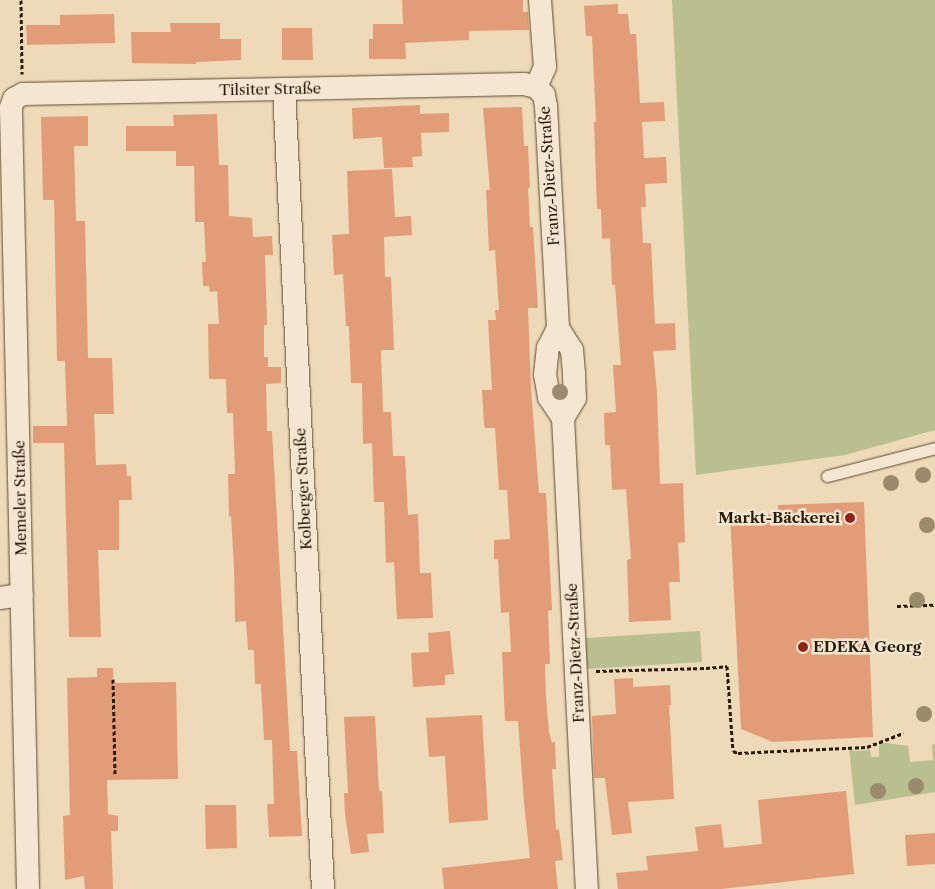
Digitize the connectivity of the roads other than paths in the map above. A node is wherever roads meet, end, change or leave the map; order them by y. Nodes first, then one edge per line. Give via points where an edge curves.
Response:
1 (540, 0) edge
2 (536, 87) junction
3 (284, 89) junction
4 (17, 101) joint
5 (558, 328) junction
6 (574, 374) junction
7 (545, 375) junction
8 (563, 418) junction
9 (935, 448) edge
10 (827, 476) dead end
11 (11, 597) edge
12 (28, 889) edge
13 (324, 889) edge
14 (587, 889) edge

1 - 2 street, Franz-Dietz-Straße via 545,67
2 - 3 street, Tilsiter Straße via 524,84
2 - 5 street, Franz-Dietz-Straße via 544,95 546,106
3 - 4 street, Tilsiter Straße
3 - 13 street, Kolberger Straße
4 - 11 street, Memeler Straße
5 - 6 street, Franz-Dietz-Straße via 572,350
5 - 7 street, Franz-Dietz-Straße via 548,348
6 - 7 street
6 - 8 street, Franz-Dietz-Straße via 575,398
7 - 8 street, Franz-Dietz-Straße via 549,397
8 - 14 street, Franz-Dietz-Straße
9 - 10 lane
11 - 12 street, Memeler Straße

